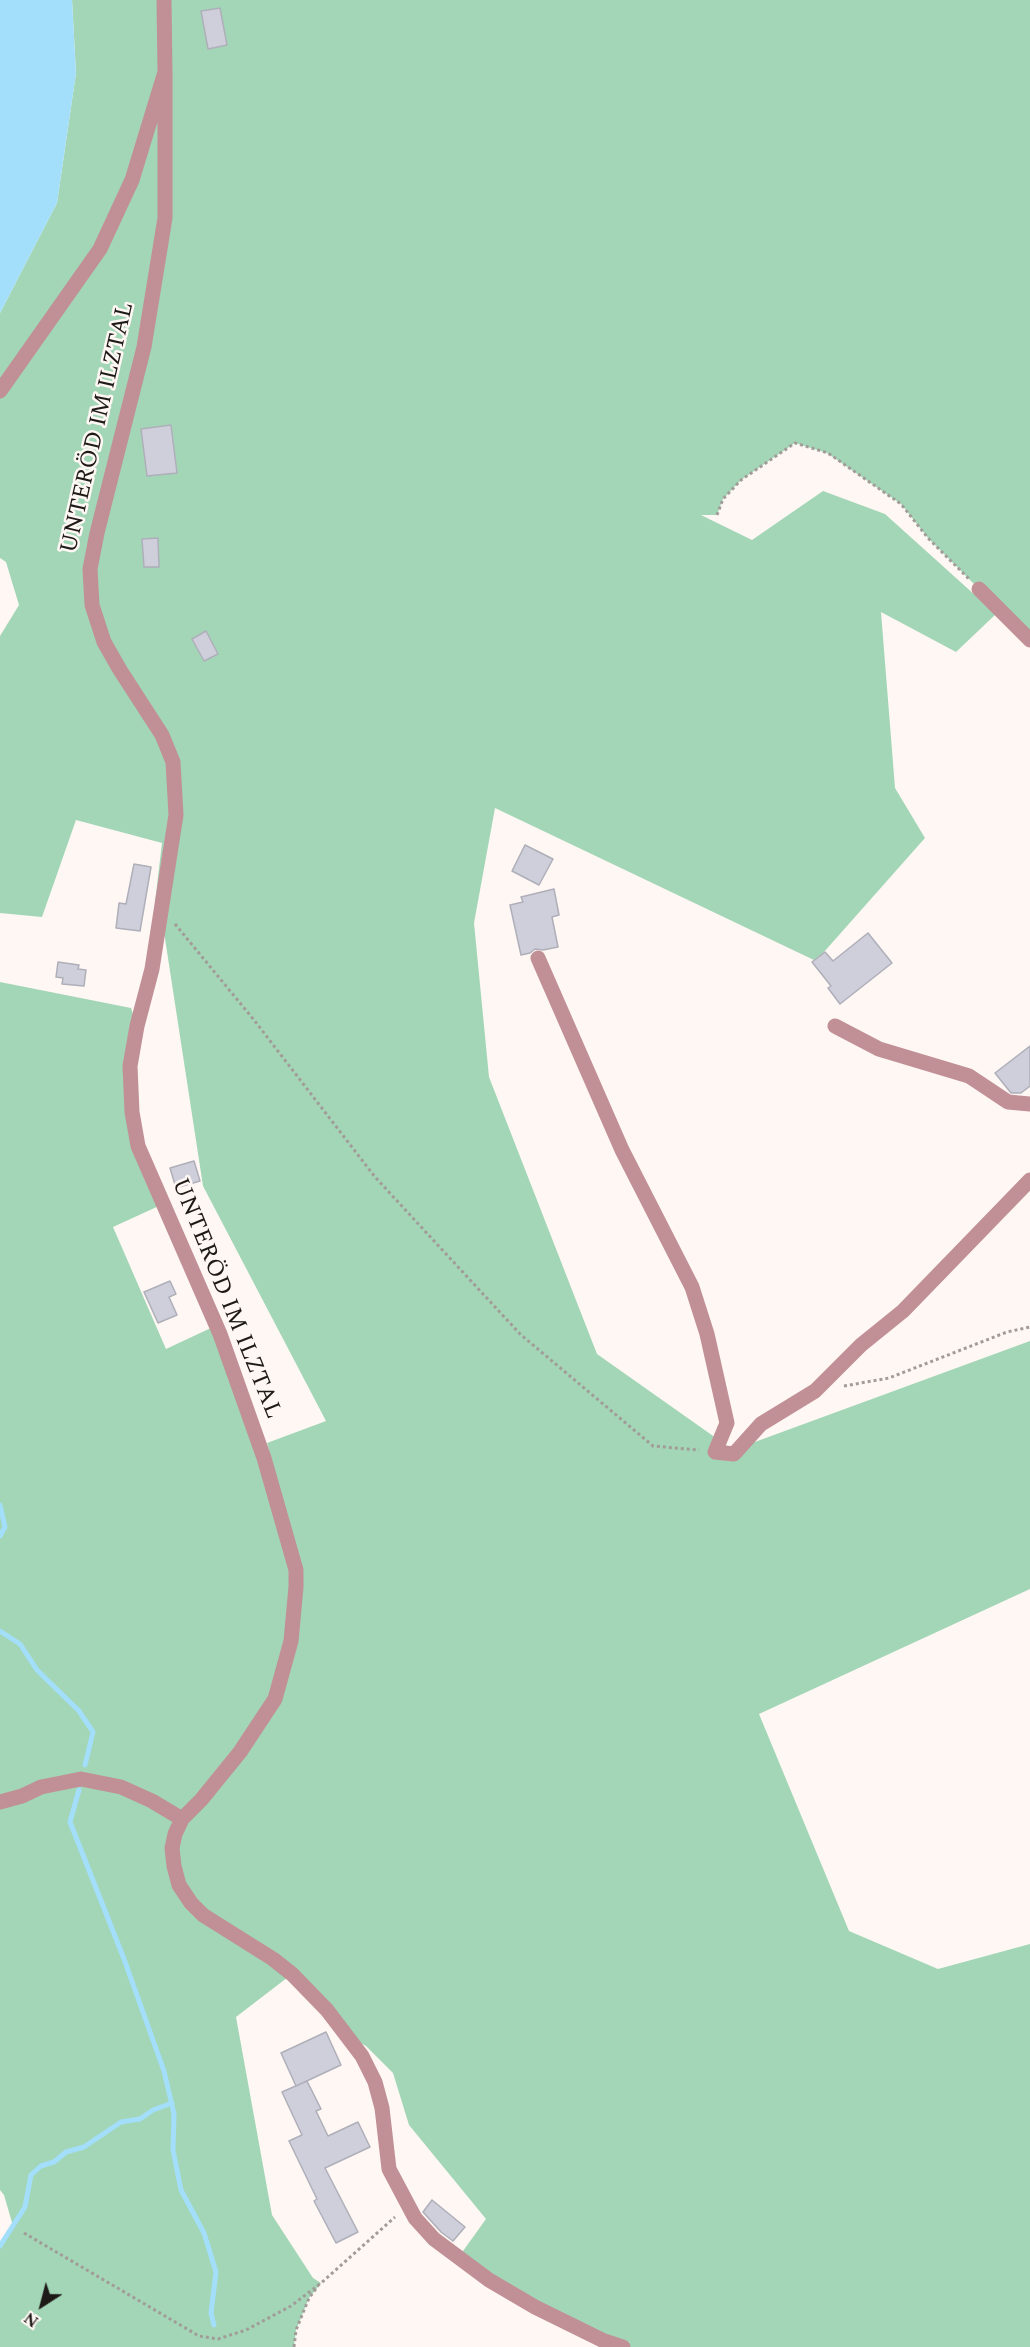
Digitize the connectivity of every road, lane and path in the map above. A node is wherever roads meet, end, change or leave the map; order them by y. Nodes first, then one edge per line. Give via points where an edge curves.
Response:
1 (164, 0) edge
2 (165, 72) junction
3 (0, 391) edge
4 (717, 515) dead end
5 (979, 589) joint
6 (1030, 640) edge
7 (160, 905) junction
8 (538, 958) dead end
9 (835, 1026) dead end
10 (1030, 1104) edge
11 (1030, 1180) edge
12 (1030, 1327) edge
13 (815, 1391) junction
14 (715, 1452) junction
15 (0, 1802) edge
16 (182, 1819) junction
17 (408, 2206) junction
18 (24, 2233) dead end
19 (321, 2283) junction
20 (294, 2347) edge
21 (623, 2347) edge

1 - 2 street, UNTERÖD IM ILZTAL
2 - 3 street via 132,180 100,249
2 - 7 street, UNTERÖD IM ILZTAL via 165,218 144,347 90,569 92,605 104,642 162,735 173,762 176,815
4 - 5 path via 723,499 741,480 795,443 828,453 901,504 928,538
5 - 6 street
7 - 14 path via 375,1177 520,1334 653,1446
7 - 16 street, UNTERÖD IM ILZTAL via 152,969 130,1066 138,1146 220,1334 264,1458 296,1570 291,1641 275,1699 240,1752
8 - 14 street via 622,1150 692,1287 727,1423
9 - 10 street via 879,1049 969,1076 1008,1102
11 - 13 street via 903,1311 861,1345
12 - 13 path via 1007,1332 889,1378
13 - 14 street via 761,1424 734,1454
15 - 16 street via 40,1787 81,1779 121,1788
16 - 17 street, UNTERÖD IM ILZTAL via 172,1848 179,1885 191,1904 292,1974 362,2056 382,2108 389,2169
17 - 19 path
17 - 21 street, UNTERÖD IM ILZTAL via 434,2239 482,2274 535,2307
18 - 19 path via 199,2336 218,2339 246,2330 291,2306
19 - 20 path via 309,2298 296,2330

